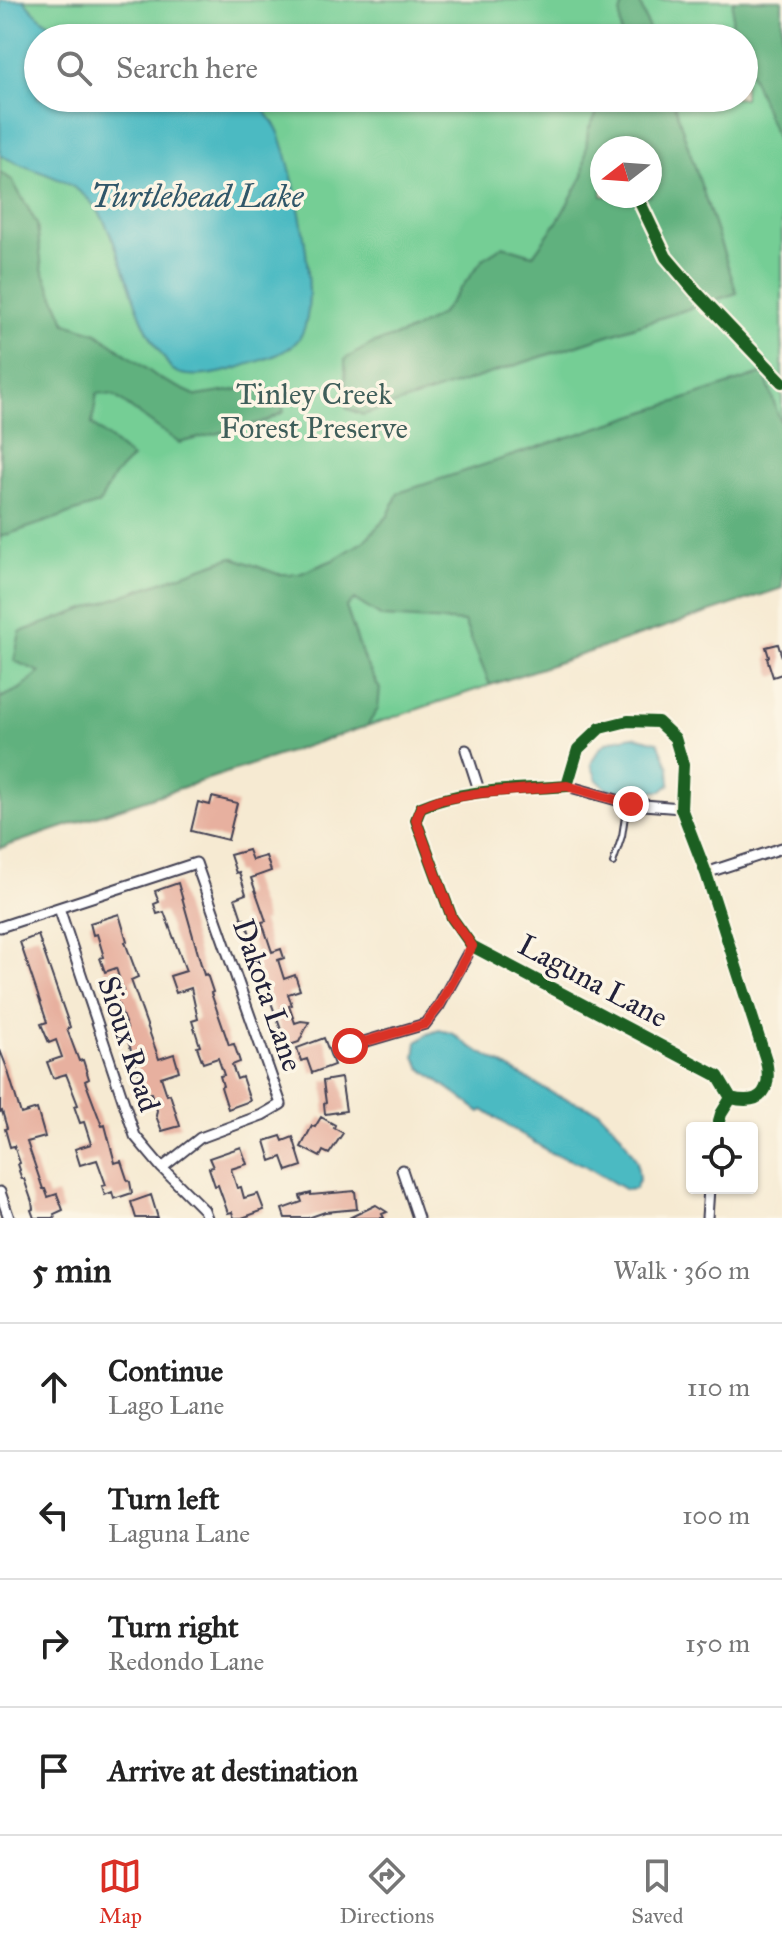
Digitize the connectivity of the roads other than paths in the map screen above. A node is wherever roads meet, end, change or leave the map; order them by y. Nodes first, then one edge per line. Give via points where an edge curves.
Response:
1 (466, 750) dead end
2 (567, 786) junction
3 (480, 793) junction
4 (627, 803) junction
5 (681, 808) junction
6 (782, 848) edge
7 (613, 863) dead end
8 (706, 873) junction
9 (59, 908) junction
10 (0, 927) edge
11 (472, 946) junction
12 (350, 1046) dead end
13 (731, 1098) junction
14 (719, 1122) edge
15 (162, 1168) junction
16 (402, 1170) dead end
17 (0, 1192) edge
18 (709, 1194) edge
19 (9, 1218) edge
20 (207, 1218) edge
21 (418, 1218) edge
22 (707, 1218) edge

1 - 3 street
2 - 3 street
2 - 4 street
2 - 5 street via 578,749 600,728 628,721 658,722 675,738 683,765
3 - 11 street, Laguna Lane via 421,807 416,820 452,918
4 - 5 street
4 - 7 lane
5 - 8 street
6 - 8 street
8 - 13 street via 769,1077 758,1096 746,1101
9 - 10 street
9 - 15 street, Sioux Road via 135,1136
9 - 15 street, Dakota Lane via 196,863 281,1104 200,1138
11 - 12 street via 425,1024
11 - 13 street, Laguna Lane via 718,1076
13 - 14 street
15 - 20 street, Sioux Road
16 - 21 street
17 - 19 street
18 - 22 street

